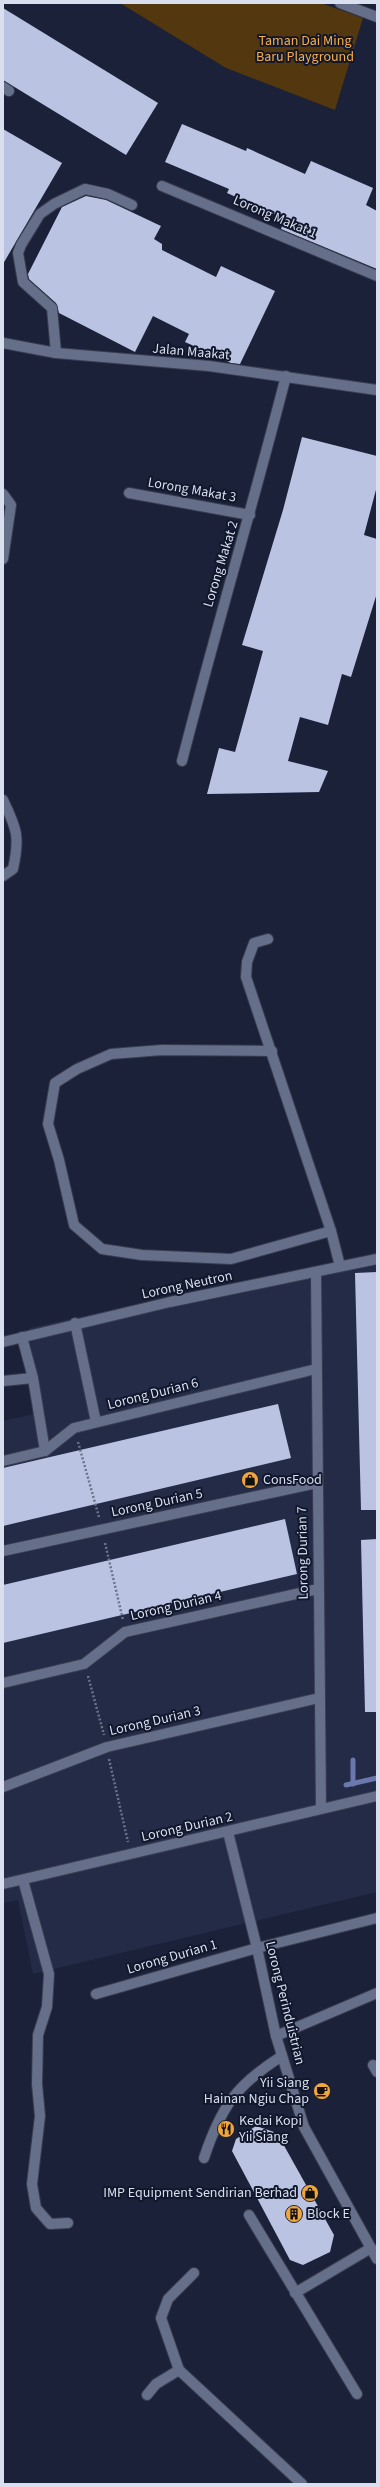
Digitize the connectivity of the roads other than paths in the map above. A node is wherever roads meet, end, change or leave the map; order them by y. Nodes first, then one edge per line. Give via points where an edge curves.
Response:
1 (340, 3) edge
2 (377, 18) edge
3 (162, 186) dead end
4 (132, 205) dead end
5 (377, 276) edge
6 (3, 343) edge
7 (56, 353) junction
8 (286, 376) junction
9 (377, 390) edge
10 (129, 493) dead end
11 (3, 494) edge
12 (250, 515) junction
13 (3, 559) edge
14 (182, 761) dead end
15 (3, 800) edge
16 (3, 876) edge
17 (268, 939) dead end
18 (272, 1051) junction
19 (331, 1231) junction
20 (377, 1260) edge
21 (340, 1266) junction
22 (316, 1272) junction
23 (75, 1323) junction
24 (22, 1337) junction
25 (3, 1342) edge
26 (316, 1369) junction
27 (33, 1378) junction
28 (3, 1381) edge
29 (96, 1422) junction
30 (45, 1451) junction
31 (3, 1460) edge
32 (317, 1484) junction
33 (3, 1551) edge
34 (318, 1589) junction
35 (3, 1684) edge
36 (319, 1698) junction
37 (3, 1787) edge
38 (377, 1796) edge
39 (321, 1808) junction
40 (228, 1832) junction
41 (23, 1880) junction
42 (3, 1884) edge
43 (377, 1918) edge
44 (257, 1948) junction
45 (377, 1993) edge
46 (96, 1994) dead end
47 (276, 2036) junction
48 (282, 2056) junction
49 (204, 2158) dead end
50 (249, 2215) dead end
51 (68, 2224) dead end
52 (371, 2248) junction
53 (377, 2259) edge
54 (194, 2273) dead end
55 (295, 2293) junction
56 (179, 2370) junction
57 (357, 2394) dead end
58 (147, 2395) dead end
59 (302, 2484) edge

1 - 2 street
3 - 5 street, Lorong Makat 1
4 - 7 street via 108,194 84,189 40,214 21,245 18,253 23,282 52,308
6 - 7 street, Jalan Maakat
7 - 8 street, Jalan Maakat
8 - 9 street, Jalan Maakat
8 - 12 street, Lorong Makat 2
10 - 12 street, Lorong Makat 3
11 - 13 street via 11,505
12 - 14 street, Lorong Makat 2 via 213,640
15 - 16 street via 15,824 18,844 13,869
17 - 18 street via 254,943 247,962 246,976
18 - 19 street
18 - 19 street via 162,1050 111,1054 77,1069 55,1083 48,1124 74,1225 102,1249 142,1255 231,1259
19 - 21 street
20 - 21 street, Lorong Neutron
21 - 22 street, Lorong Neutron
22 - 23 street, Lorong Neutron
22 - 26 street, Lorong Durian 7
23 - 24 street, Lorong Neutron
23 - 29 street
24 - 25 street, Lorong Neutron
24 - 27 street
26 - 29 street, Lorong Durian 6
26 - 32 street, Lorong Durian 7
27 - 28 street
27 - 30 street
29 - 30 street, Lorong Durian 6 via 74,1428
30 - 31 street, Lorong Durian 6
32 - 33 street, Lorong Durian 5
32 - 34 street, Lorong Durian 7
34 - 35 street, Lorong Durian 4 via 125,1632 84,1664
34 - 36 street, Lorong Durian 7
36 - 37 street, Lorong Durian 3 via 107,1747
36 - 39 street, Lorong Durian 7
38 - 39 street, Lorong Durian 2
39 - 40 street, Lorong Durian 2
40 - 41 street, Lorong Durian 2
40 - 44 street, Lorong Perinduistrian
41 - 42 street, Lorong Durian 2
41 - 51 street via 49,1974 47,2007 38,2035 37,2084 40,2116 32,2184 36,2208 50,2224
43 - 44 street, Lorong Durian 1
44 - 46 street, Lorong Durian 1
44 - 47 street, Lorong Perinduistrian
45 - 47 street
47 - 48 street, Lorong Perinduistrian
48 - 49 street via 258,2071 231,2097 214,2126
48 - 52 street, Lorong Perinduistrian via 304,2127
50 - 55 street
52 - 53 street, Lorong Perinduistrian
52 - 55 street
54 - 56 street via 168,2299 161,2318
55 - 57 street
56 - 58 street via 156,2384
56 - 59 street

